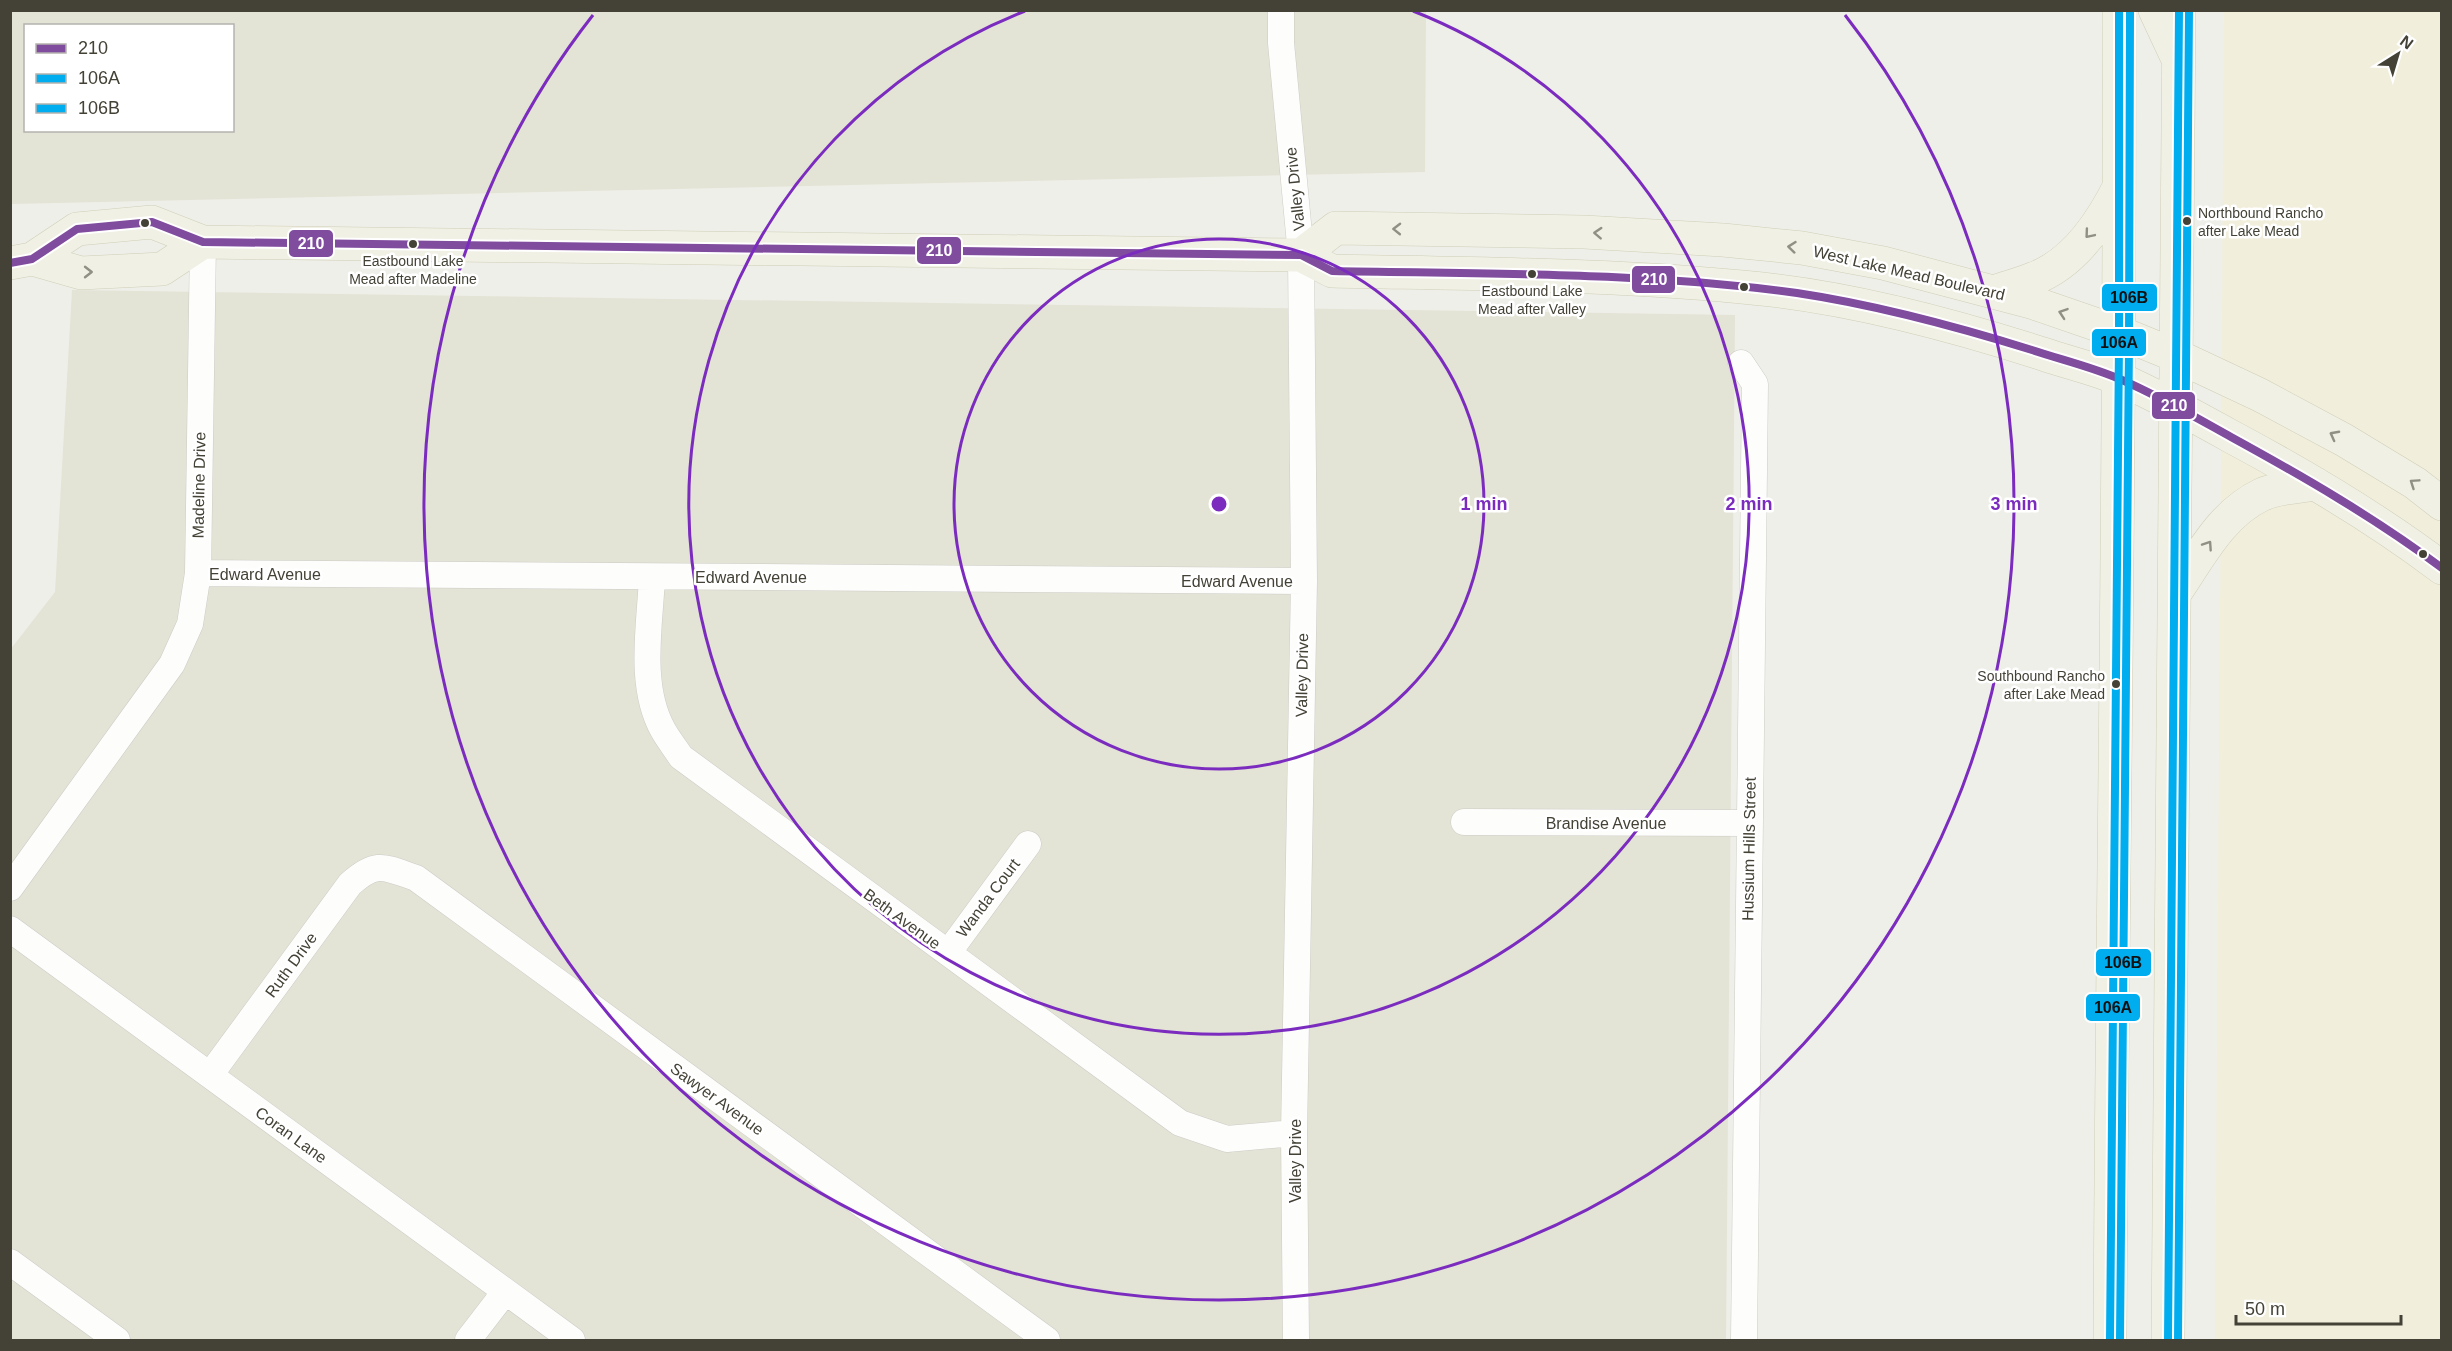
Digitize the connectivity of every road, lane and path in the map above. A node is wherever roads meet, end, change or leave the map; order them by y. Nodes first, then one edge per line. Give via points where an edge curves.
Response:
1 (1281, 10) edge
2 (2119, 10) edge
3 (2155, 10) edge
4 (2179, 10) edge
5 (2178, 59) junction
6 (2120, 185) junction
7 (203, 242) junction
8 (1301, 255) junction
9 (21, 261) edge
10 (1994, 292) junction
11 (2118, 332) junction
12 (2177, 356) junction
13 (1741, 363) dead end
14 (2119, 378) junction
15 (2177, 407) junction
16 (2316, 484) junction
17 (2442, 504) edge
18 (2442, 568) edge
19 (198, 573) junction
20 (652, 577) junction
21 (1304, 581) junction
22 (2175, 593) junction
23 (1464, 822) dead end
24 (1749, 823) junction
25 (1028, 844) dead end
26 (382, 866) joint
27 (10, 888) edge
28 (10, 929) edge
29 (948, 953) junction
30 (210, 1075) junction
31 (1294, 1133) junction
32 (10, 1262) edge
33 (505, 1292) junction
34 (117, 1341) edge
35 (468, 1341) edge
36 (572, 1341) edge
37 (1047, 1341) edge
38 (1296, 1341) edge
39 (1744, 1341) edge
40 (2109, 1341) edge
41 (2168, 1341) edge

1 - 8 street, Valley Drive
2 - 6 main road
3 - 5 main road
4 - 5 main road
5 - 12 main road
6 -> 10 main road via 2094,229 2064,261 2037,278
6 - 11 main road
7 - 8 main road
9 -> 7 main road via 81,273 162,269
7 - 9 main road via 152,222 77,229
7 - 19 street, Madeline Drive
10 -> 8 main road, West Lake Mead Boulevard via 1883,263 1802,248 1584,232 1336,228
8 - 14 main road via 1332,272 1621,278 1787,292 1932,322
8 - 21 street, Valley Drive
11 -> 10 main road, West Lake Mead Boulevard
11 - 12 main road, West Lake Mead Boulevard
11 - 14 main road
12 - 15 main road
17 -> 12 main road, West Lake Mead Boulevard via 2344,440
13 - 24 street, Hussium Hills Street via 1755,384
14 - 15 main road
14 - 40 main road
15 - 16 main road
15 - 22 main road
16 - 18 main road via 2404,539
22 -> 16 main road via 2221,527 2242,507 2262,495
19 - 20 street, Edward Avenue
19 - 27 street, Madeline Drive via 190,624 172,663
20 - 21 street, Edward Avenue
20 - 29 street, Beth Avenue via 648,666 651,698 662,729 681,757
21 - 31 street, Valley Drive
22 - 41 main road
23 - 24 street, Brandise Avenue
24 - 39 street, Hussium Hills Street
25 - 29 street, Wanda Court
26 - 30 street, Ruth Drive via 364,872 350,884
26 - 37 street, Sawyer Avenue via 416,879
28 - 30 street, Coran Lane
29 - 31 street, Beth Avenue via 1180,1122 1227,1139
30 - 33 street, Coran Lane
31 - 38 street, Valley Drive
32 - 34 street
33 - 35 street
33 - 36 street, Coran Lane

